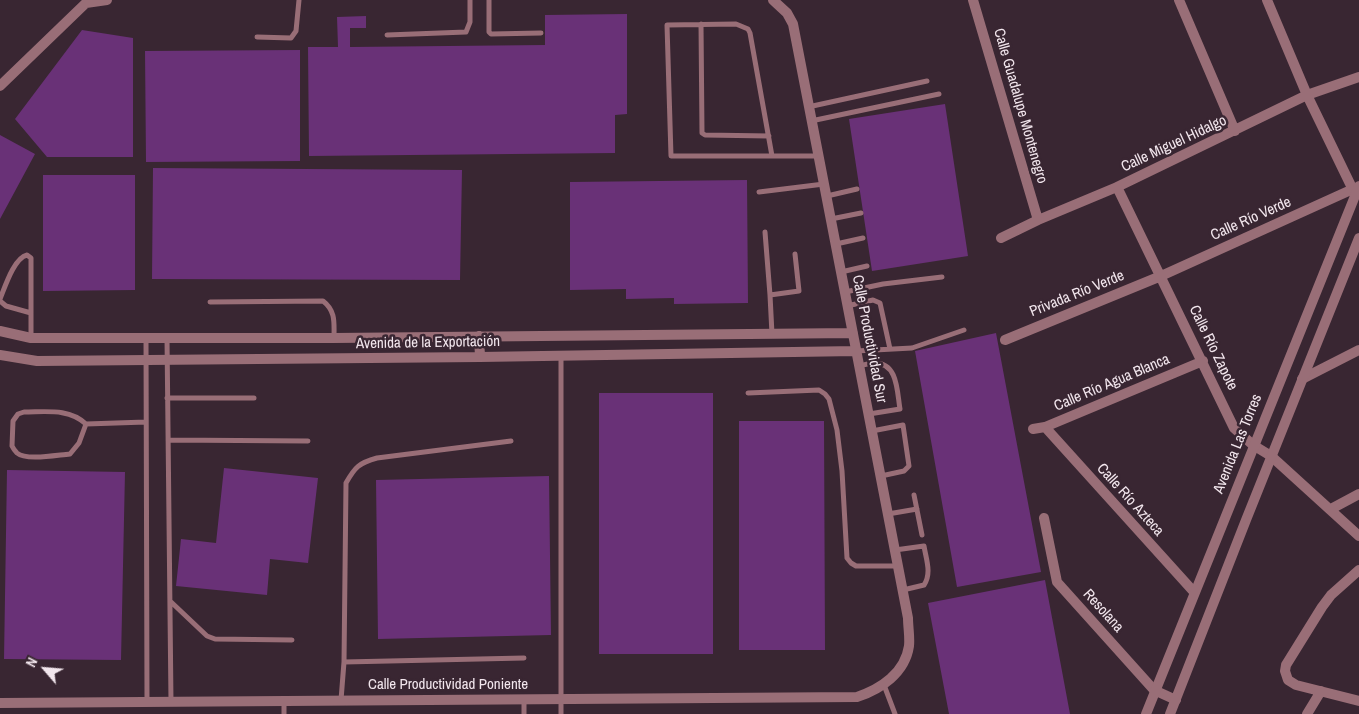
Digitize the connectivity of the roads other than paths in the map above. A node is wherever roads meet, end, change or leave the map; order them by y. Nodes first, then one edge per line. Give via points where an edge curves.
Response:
1 (107, 0) edge
2 (299, 0) edge
3 (470, 0) edge
4 (489, 0) edge
5 (973, 0) edge
6 (1178, 0) edge
7 (1267, 0) edge
8 (776, 2) edge
9 (701, 24) junction
10 (541, 33) dead end
11 (387, 35) dead end
12 (257, 37) dead end
13 (1359, 77) edge
14 (927, 81) dead end
15 (0, 86) edge
16 (939, 94) dead end
17 (1307, 95) junction
18 (808, 107) junction
19 (811, 121) junction
20 (1235, 131) junction
21 (769, 136) junction
22 (772, 156) junction
23 (818, 156) junction
24 (824, 184) junction
25 (1117, 187) junction
26 (857, 189) dead end
27 (759, 192) dead end
28 (1357, 192) edge
29 (826, 196) junction
30 (861, 213) dead end
31 (831, 219) junction
32 (1038, 220) junction
33 (764, 232) dead end
34 (863, 238) dead end
35 (1001, 238) dead end
36 (1359, 238) edge
37 (836, 244) junction
38 (795, 254) dead end
39 (868, 266) dead end
40 (841, 272) junction
41 (1161, 276) junction
42 (942, 277) dead end
43 (845, 292) junction
44 (770, 295) junction
45 (0, 300) edge
46 (210, 302) dead end
47 (847, 306) junction
48 (31, 313) junction
49 (964, 330) dead end
50 (0, 331) edge
51 (853, 333) junction
52 (772, 334) junction
53 (479, 336) junction
54 (31, 338) junction
55 (146, 338) junction
56 (167, 338) junction
57 (334, 338) junction
58 (1005, 340) dead end
59 (890, 349) junction
60 (856, 350) junction
61 (1359, 350) edge
62 (0, 355) edge
63 (561, 356) junction
64 (480, 357) junction
65 (146, 360) junction
66 (166, 360) junction
67 (1203, 361) junction
68 (859, 366) junction
69 (1302, 379) junction
70 (748, 392) dead end
71 (167, 398) junction
72 (254, 398) dead end
73 (869, 414) junction
74 (146, 422) junction
75 (86, 424) junction
76 (1045, 427) junction
77 (1033, 430) dead end
78 (872, 431) junction
79 (168, 440) junction
80 (308, 441) dead end
81 (511, 441) dead end
82 (1253, 445) junction
83 (1271, 456) junction
84 (880, 476) junction
85 (1359, 494) edge
86 (914, 495) dead end
87 (917, 509) junction
88 (1331, 509) junction
89 (888, 514) junction
90 (1044, 518) dead end
91 (922, 535) dead end
92 (1359, 536) edge
93 (895, 550) junction
94 (898, 566) junction
95 (1359, 570) edge
96 (903, 590) junction
97 (1194, 592) junction
98 (170, 601) junction
99 (292, 640) dead end
100 (524, 658) dead end
101 (344, 662) junction
102 (888, 682) junction
103 (1154, 690) junction
104 (1321, 691) junction
105 (284, 700) junction
106 (341, 700) junction
107 (524, 700) junction
108 (562, 700) junction
109 (1176, 700) junction
110 (1359, 700) edge
111 (147, 702) junction
112 (171, 702) junction
113 (0, 703) edge
114 (284, 714) edge
115 (524, 714) edge
116 (562, 714) edge
117 (895, 714) edge
118 (1146, 714) edge
119 (1170, 714) edge
120 (1307, 714) edge

1 - 15 street via 86,3
2 - 12 lane via 296,31 291,38
3 - 11 lane via 470,22 466,32
4 - 10 lane via 491,34
5 - 32 street, Calle Guadalupe Montenegro
6 - 20 street
7 - 17 street
8 - 18 street, Calle Productividad Sur via 793,24
9 - 21 lane via 736,24 748,29
9 - 21 lane via 702,133
9 - 22 lane via 667,25 671,156
13 - 17 street, Calle Miguel Hidalgo
14 - 18 lane
16 - 19 lane
17 - 20 street, Calle Miguel Hidalgo
17 - 28 street
18 - 19 street, Calle Productividad Sur
19 - 23 street, Calle Productividad Sur
20 - 25 street, Calle Miguel Hidalgo
21 - 22 lane
22 - 23 lane
23 - 24 street, Calle Productividad Sur
24 - 27 lane
24 - 29 street, Calle Productividad Sur
25 - 32 street, Calle Miguel Hidalgo
25 - 41 street, Calle Río Zapote
26 - 29 lane
28 - 41 street, Calle Río Verde
28 - 82 street, Avenida Las Torres
29 - 31 street, Calle Productividad Sur
30 - 31 lane
31 - 37 street, Calle Productividad Sur
32 - 35 street, Calle Miguel Hidalgo
33 - 44 lane
34 - 37 lane
36 - 69 street
37 - 40 street, Calle Productividad Sur
38 - 44 lane via 798,291
39 - 40 lane
40 - 43 street, Calle Productividad Sur
41 - 58 street, Privada Río Verde
41 - 67 street, Calle Río Zapote
42 - 43 lane
43 - 47 street, Calle Productividad Sur
44 - 52 lane
45 - 48 lane via 6,306
45 - 48 lane via 16,262 27,255 32,258
46 - 57 lane via 323,302 334,314
47 - 51 street, Calle Productividad Sur
47 - 59 lane via 874,300 880,303
48 - 54 lane
49 - 59 lane via 912,348
50 - 54 street, Avenida de la Exportación
51 - 52 street, Avenida de la Exportación
51 - 60 street, Calle Productividad Sur
52 - 53 street, Avenida de la Exportación
53 - 57 street, Avenida de la Exportación
53 - 64 street
54 - 55 street, Avenida de la Exportación
55 - 56 street, Avenida de la Exportación
55 - 65 lane
56 - 57 street, Avenida de la Exportación
56 - 66 lane
59 - 60 lane
60 - 63 street, Avenida de la Exportación
60 - 68 street, Calle Productividad Sur
61 - 69 street
62 - 65 street, Avenida de la Exportación via 37,361
63 - 64 street, Avenida de la Exportación
63 - 108 lane
64 - 66 street, Avenida de la Exportación
65 - 66 street, Avenida de la Exportación
65 - 74 lane
66 - 71 lane
67 - 76 street, Calle Río Agua Blanca
67 - 82 street, Calle Río Zapote via 1234,428
68 - 73 street, Calle Productividad Sur
68 - 73 lane via 885,365 894,375 900,409
69 - 83 street
70 - 94 lane via 819,390 825,394 837,430 847,558 856,566
71 - 72 lane
71 - 79 lane
73 - 78 street, Calle Productividad Sur
74 - 75 lane
74 - 111 lane
75 - 75 lane via 79,443 70,454 23,456 12,446 13,421 24,412 65,412
76 - 77 street, Calle Río Agua Blanca
76 - 97 street, Calle Río Azteca
78 - 84 street, Calle Productividad Sur
78 - 84 lane via 903,425 909,466 904,471
79 - 80 lane
79 - 98 lane
81 - 101 lane via 377,458 354,469 346,482
82 - 83 street, Calle Río Zapote
82 - 97 street, Avenida Las Torres
83 - 88 street, Calle Río Zapote
83 - 109 street
84 - 89 street, Calle Productividad Sur
85 - 88 street
86 - 87 lane
87 - 89 lane
87 - 91 lane
88 - 92 street, Calle Río Zapote
89 - 93 street, Calle Productividad Sur
90 - 103 street, Resolana via 1057,582
93 - 94 street, Calle Productividad Sur
93 - 96 lane via 924,546 929,570 924,585
94 - 96 street, Calle Productividad Sur
95 - 104 street via 1331,595 1286,665 1286,677 1291,683
96 - 102 street, Calle Productividad Sur via 909,647 902,665
97 - 103 street, Avenida Las Torres
98 - 99 lane via 207,636 216,639
98 - 112 lane
100 - 101 lane
101 - 106 lane
102 - 108 street, Calle Productividad Poniente via 872,692 857,696
102 - 117 lane
103 - 109 street, Resolana
103 - 118 street, Avenida Las Torres
104 - 110 street
104 - 120 street
105 - 106 street, Calle Productividad Poniente
105 - 112 street, Calle Productividad Poniente
105 - 114 lane
106 - 107 street, Calle Productividad Poniente
107 - 108 street, Calle Productividad Poniente
107 - 115 lane
108 - 116 lane
109 - 119 street
111 - 112 street, Calle Productividad Poniente
111 - 113 street, Calle Productividad Poniente

